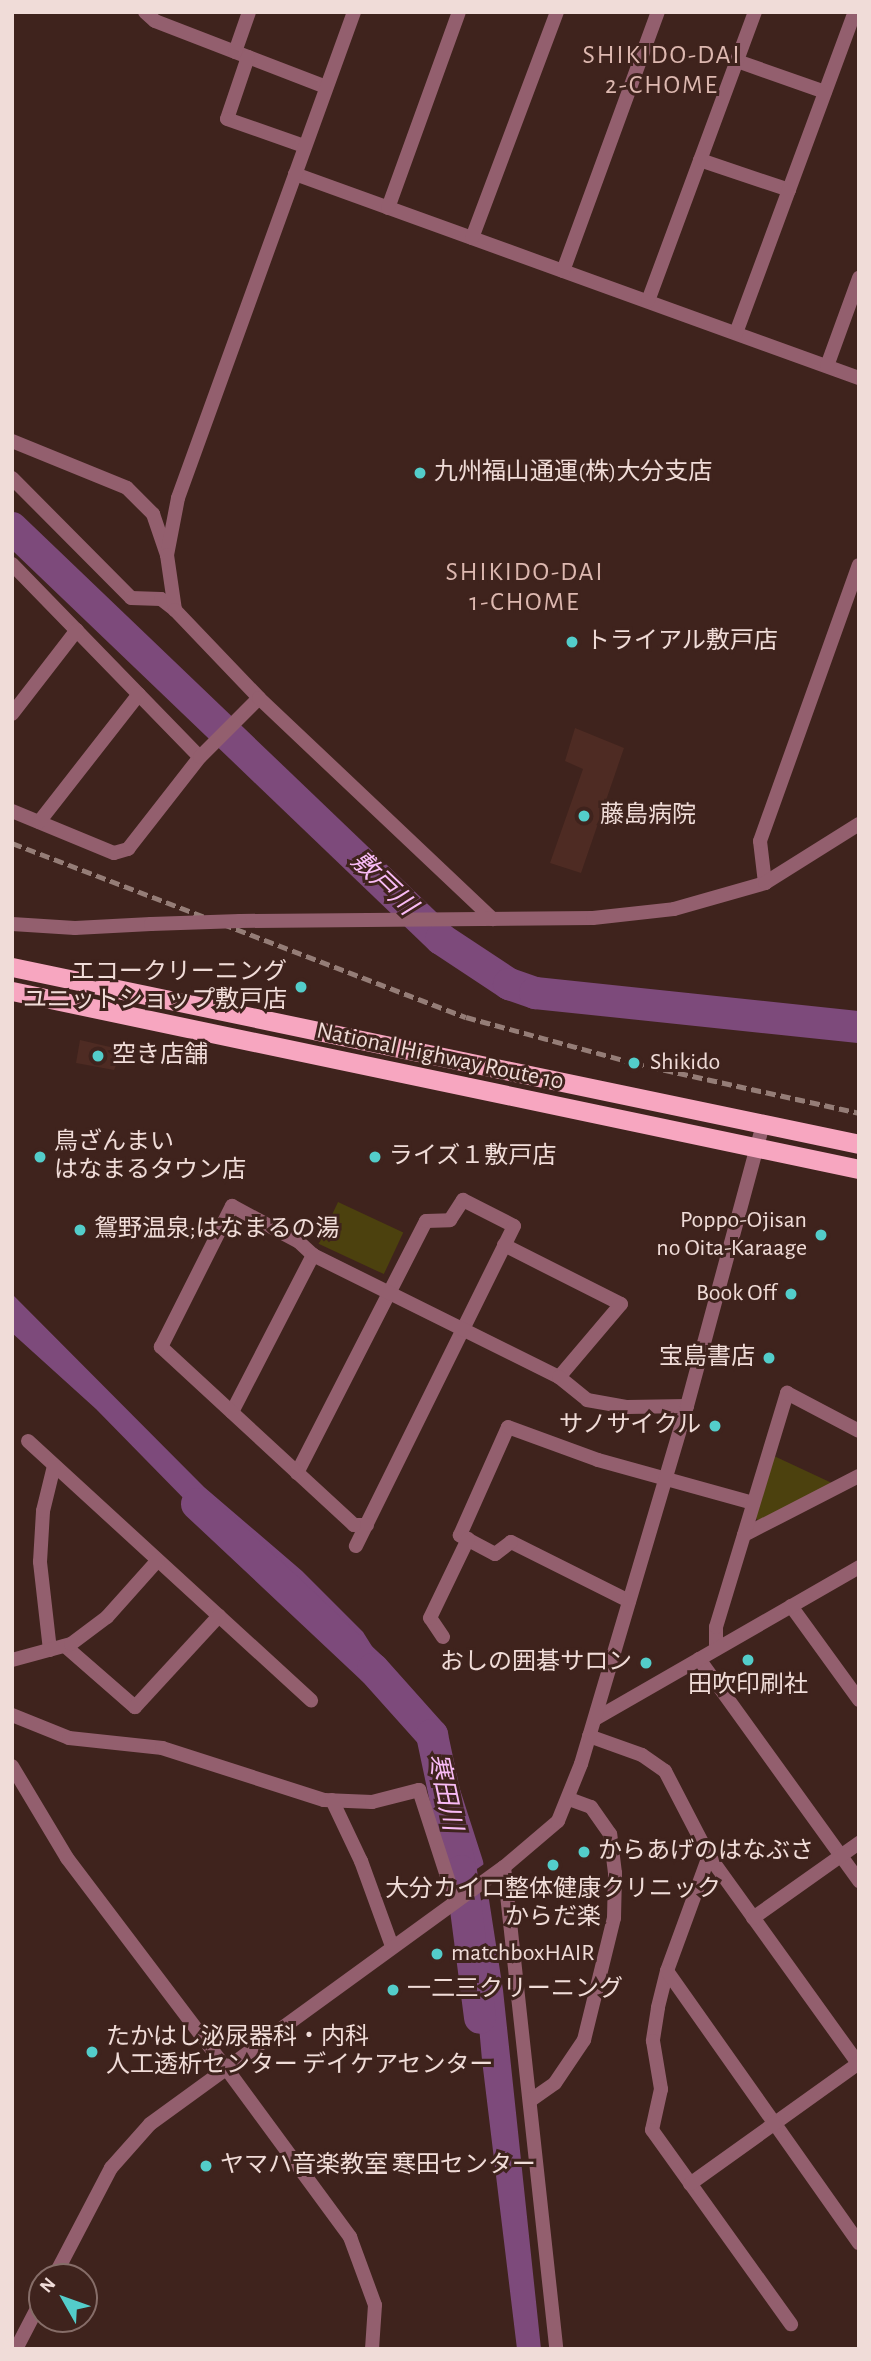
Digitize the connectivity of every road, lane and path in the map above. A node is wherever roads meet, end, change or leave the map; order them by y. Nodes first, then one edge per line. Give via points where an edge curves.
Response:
1 (249, 12) edge
2 (354, 12) edge
3 (459, 12) edge
4 (556, 12) edge
5 (658, 12) edge
6 (755, 12) edge
7 (145, 13) edge
8 (851, 16) edge
9 (242, 55) junction
10 (737, 61) junction
11 (326, 87) junction
12 (825, 92) junction
13 (304, 146) junction
14 (700, 160) junction
15 (295, 174) junction
16 (789, 190) junction
17 (388, 208) junction
18 (472, 238) junction
19 (564, 271) junction
20 (859, 278) edge
21 (648, 301) junction
22 (736, 333) junction
23 (827, 366) junction
24 (859, 377) edge
25 (12, 441) edge
26 (12, 478) edge
27 (167, 555) junction
28 (859, 565) edge
29 (14, 569) edge
30 (175, 610) junction
31 (77, 631) junction
32 (139, 694) junction
33 (259, 698) junction
34 (12, 714) edge
35 (200, 757) junction
36 (12, 811) edge
37 (39, 822) junction
38 (859, 824) edge
39 (765, 883) junction
40 (493, 919) junction
41 (12, 924) edge
42 (12, 967) edge
43 (12, 991) edge
44 (763, 1124) junction
45 (859, 1144) edge
46 (757, 1148) junction
47 (859, 1169) edge
48 (504, 1245) junction
49 (313, 1255) junction
50 (389, 1293) junction
51 (463, 1329) junction
52 (559, 1377) junction
53 (688, 1406) junction
54 (232, 1412) junction
55 (859, 1431) edge
56 (28, 1441) dead end
57 (54, 1466) junction
58 (297, 1472) junction
59 (859, 1476) edge
60 (666, 1478) junction
61 (753, 1503) junction
62 (367, 1525) junction
63 (744, 1535) junction
64 (468, 1539) junction
65 (356, 1546) dead end
66 (158, 1560) junction
67 (859, 1567) edge
68 (629, 1601) junction
69 (791, 1606) junction
70 (219, 1616) junction
71 (443, 1637) dead end
72 (58, 1648) junction
73 (716, 1649) junction
74 (699, 1659) junction
75 (12, 1660) edge
76 (311, 1700) dead end
77 (859, 1700) edge
78 (12, 1715) edge
79 (594, 1719) junction
80 (589, 1736) junction
81 (12, 1766) edge
82 (569, 1799) junction
83 (332, 1800) junction
84 (859, 1843) edge
85 (709, 1856) junction
86 (841, 1856) junction
87 (500, 1870) junction
88 (859, 1881) edge
89 (454, 1901) junction
90 (753, 1918) junction
91 (392, 1946) junction
92 (667, 1972) junction
93 (858, 2064) edge
94 (226, 2068) junction
95 (531, 2100) junction
96 (775, 2123) junction
97 (690, 2184) junction
98 (859, 2243) edge
99 (61, 2263) edge
100 (791, 2324) dead end
101 (28, 2326) edge
102 (16, 2349) edge
103 (372, 2349) edge
104 (556, 2349) edge

1 - 9 street
2 - 11 street
3 - 17 street
4 - 18 street
5 - 19 street
6 - 10 street
7 - 9 street
8 - 12 street
9 - 11 street
9 - 13 street via 227,119
10 - 12 street
10 - 14 street
11 - 13 street
12 - 16 street
13 - 15 street
14 - 16 street
14 - 21 street
15 - 17 street
15 - 27 street via 178,498
16 - 22 street
17 - 18 street
18 - 19 street
19 - 21 street
20 - 23 street
21 - 22 street
22 - 23 street
23 - 24 street
25 - 27 street via 127,488 153,514
26 - 30 street via 131,598 161,599
27 - 30 street
28 - 39 street via 760,841
29 - 31 street
30 - 33 street
31 - 32 street
31 - 34 street
32 - 35 street
32 - 37 street
33 - 35 street
33 - 40 street
35 - 37 street via 128,849 114,853
36 - 37 street
38 - 39 street
39 - 40 street via 674,909 593,918
40 - 41 street, bridge via 75,928
42 - 44 highway, National Highway Route 10
43 - 46 highway, National Highway Route 10
44 - 45 highway, National Highway Route 10
44 - 46 street
46 - 47 highway, National Highway Route 10
46 - 53 street
48 - 50 street via 513,1226 463,1200 450,1220 426,1221
48 - 51 street
48 - 52 street via 621,1304
49 - 50 street
49 - 54 street
49 - 54 street via 299,1242 232,1206 161,1347
50 - 51 street
50 - 58 street
51 - 52 street
51 - 62 street
52 - 53 street via 578,1396 599,1404
53 - 60 street
54 - 58 street
55 - 61 street via 787,1393
56 - 57 street
57 - 66 street
57 - 72 street via 43,1511 40,1562
58 - 62 street via 354,1525
59 - 63 street
60 - 61 street
60 - 64 street via 598,1460 508,1427 460,1535
60 - 68 street
61 - 63 street
62 - 65 street
63 - 73 street via 716,1627
64 - 68 street via 495,1554 511,1542
64 - 71 street via 429,1618
66 - 70 street
66 - 72 street via 107,1617
67 - 69 street
68 - 79 street
69 - 73 street
69 - 77 street
70 - 72 street via 135,1707
70 - 76 street
72 - 75 street
73 - 74 street
74 - 79 street
74 - 86 street
78 - 83 street via 69,1738 162,1748
79 - 80 street
80 - 82 street
80 - 85 street via 658,1764 675,1785
81 - 94 street via 67,1858
82 - 87 street via 548,1832
82 - 95 street via 591,1807 610,1834 614,1918 584,2040 555,2084
83 - 89 street via 372,1802 419,1790
83 - 91 street via 361,1861
84 - 86 street
85 - 90 street
85 - 92 street
86 - 88 street
86 - 90 street
87 - 89 street
87 - 95 street
89 - 91 street
90 - 93 street
91 - 94 street
92 - 96 street
92 - 97 street via 653,2041 661,2090 652,2130
93 - 96 street
94 - 99 street via 150,2124 126,2148 101,2185
94 - 103 street via 350,2237 373,2297
95 - 104 street
96 - 97 street
96 - 98 street
97 - 100 street
101 - 102 street

